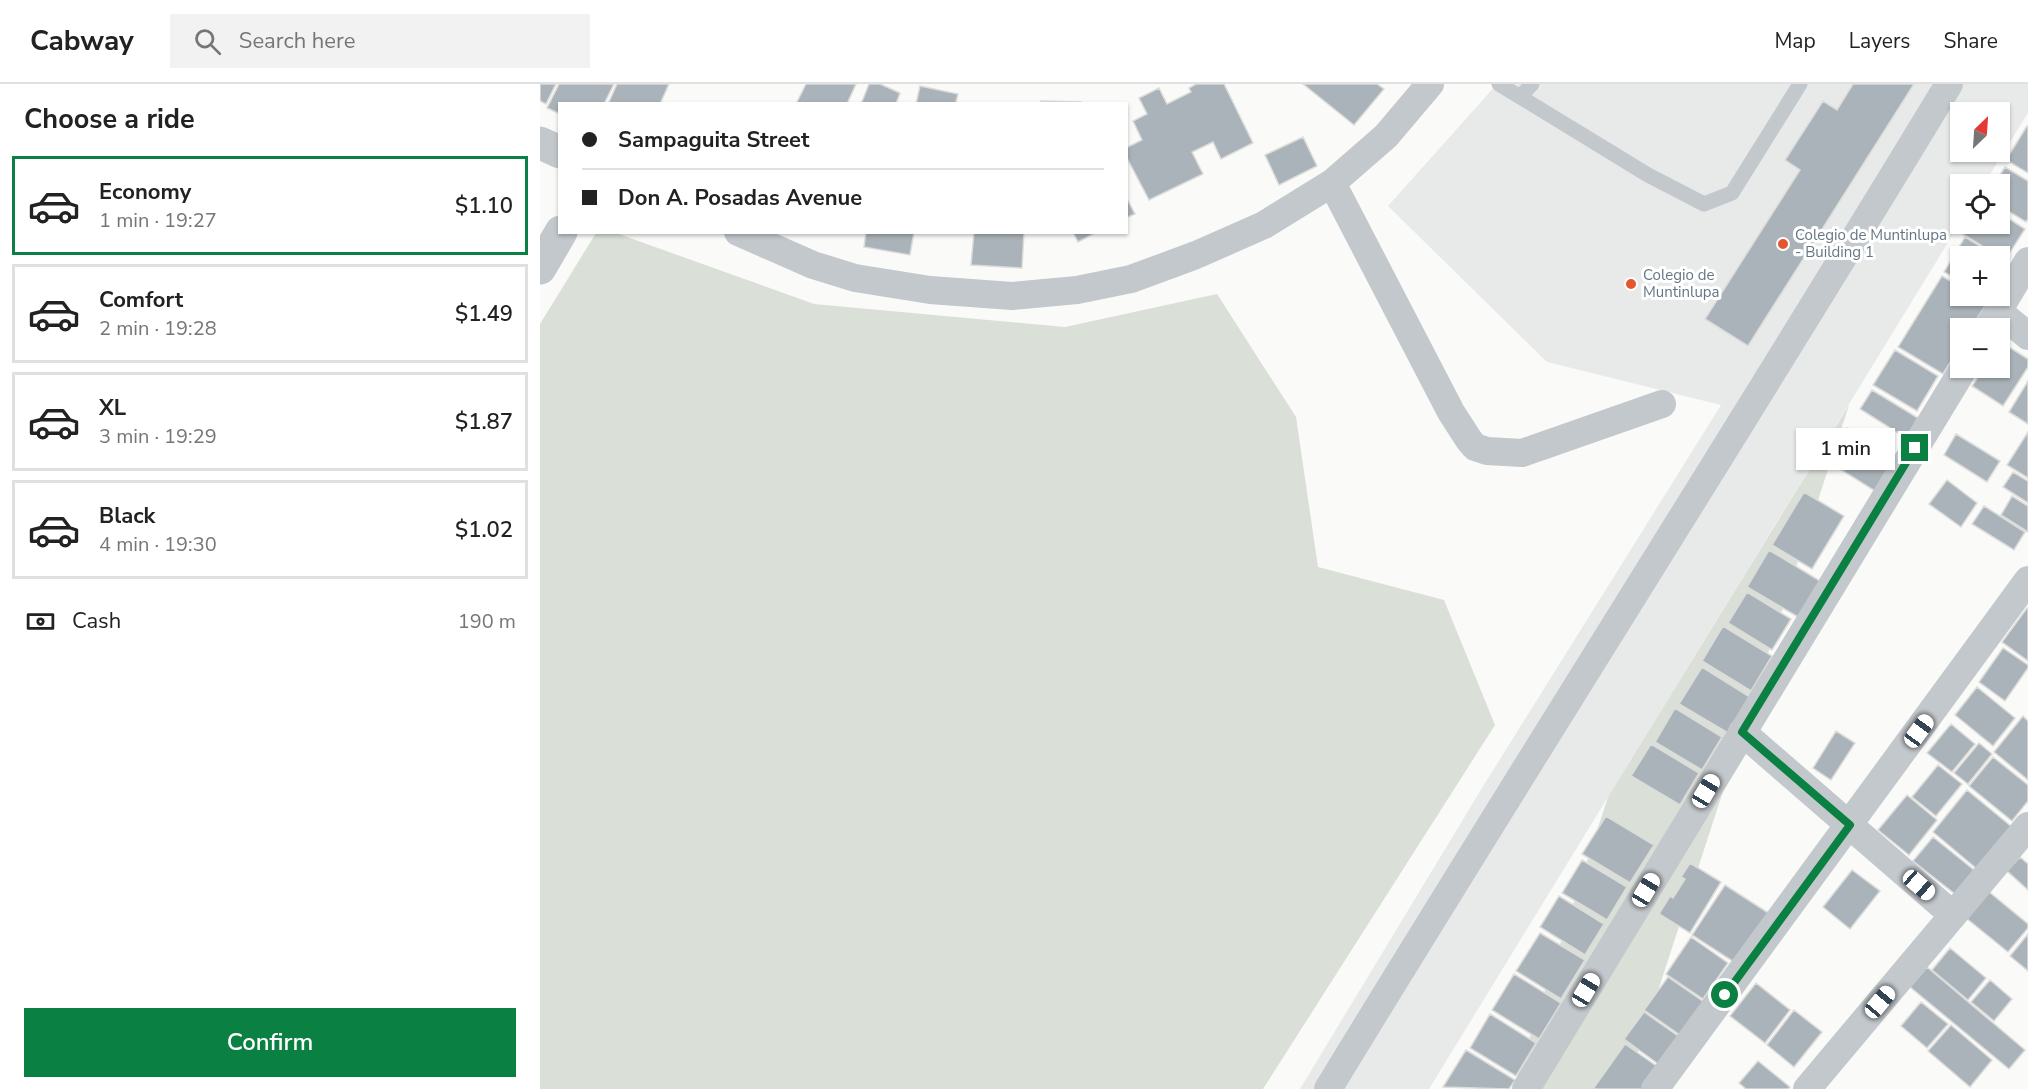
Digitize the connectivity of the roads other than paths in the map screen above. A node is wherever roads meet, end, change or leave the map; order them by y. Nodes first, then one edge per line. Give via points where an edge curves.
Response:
1 (1430, 84) edge
2 (1498, 84) edge
3 (1532, 84) edge
4 (1800, 84) edge
5 (1949, 84) edge
6 (1520, 97) junction
7 (540, 143) edge
8 (558, 151) edge
9 (1332, 183) junction
10 (558, 209) edge
11 (560, 234) edge
12 (743, 234) edge
13 (540, 240) edge
14 (2028, 261) edge
15 (540, 268) edge
16 (1994, 318) edge
17 (2010, 328) edge
18 (2028, 336) edge
19 (1958, 378) edge
20 (1662, 404) dead end
21 (2028, 580) edge
22 (1742, 732) junction
23 (1850, 825) junction
24 (2028, 826) edge
25 (1953, 915) junction
26 (1328, 1089) edge
27 (1526, 1089) edge
28 (1656, 1089) edge
29 (1807, 1089) edge

1 - 9 street via 1386,136
2 - 6 lane
3 - 6 lane
4 - 6 lane via 1732,193 1704,204 1648,175
5 - 26 street
7 - 8 street
9 - 12 street via 1264,225 1131,279 1077,290 1011,296 930,290 855,278 813,265
9 - 20 street via 1452,412 1475,447 1522,453
10 - 13 street
11 - 15 street
14 - 16 street
17 - 18 street
19 - 22 street
21 - 23 street
22 - 23 street
22 - 27 street
23 - 25 street
23 - 28 street
24 - 25 street
25 - 29 street

